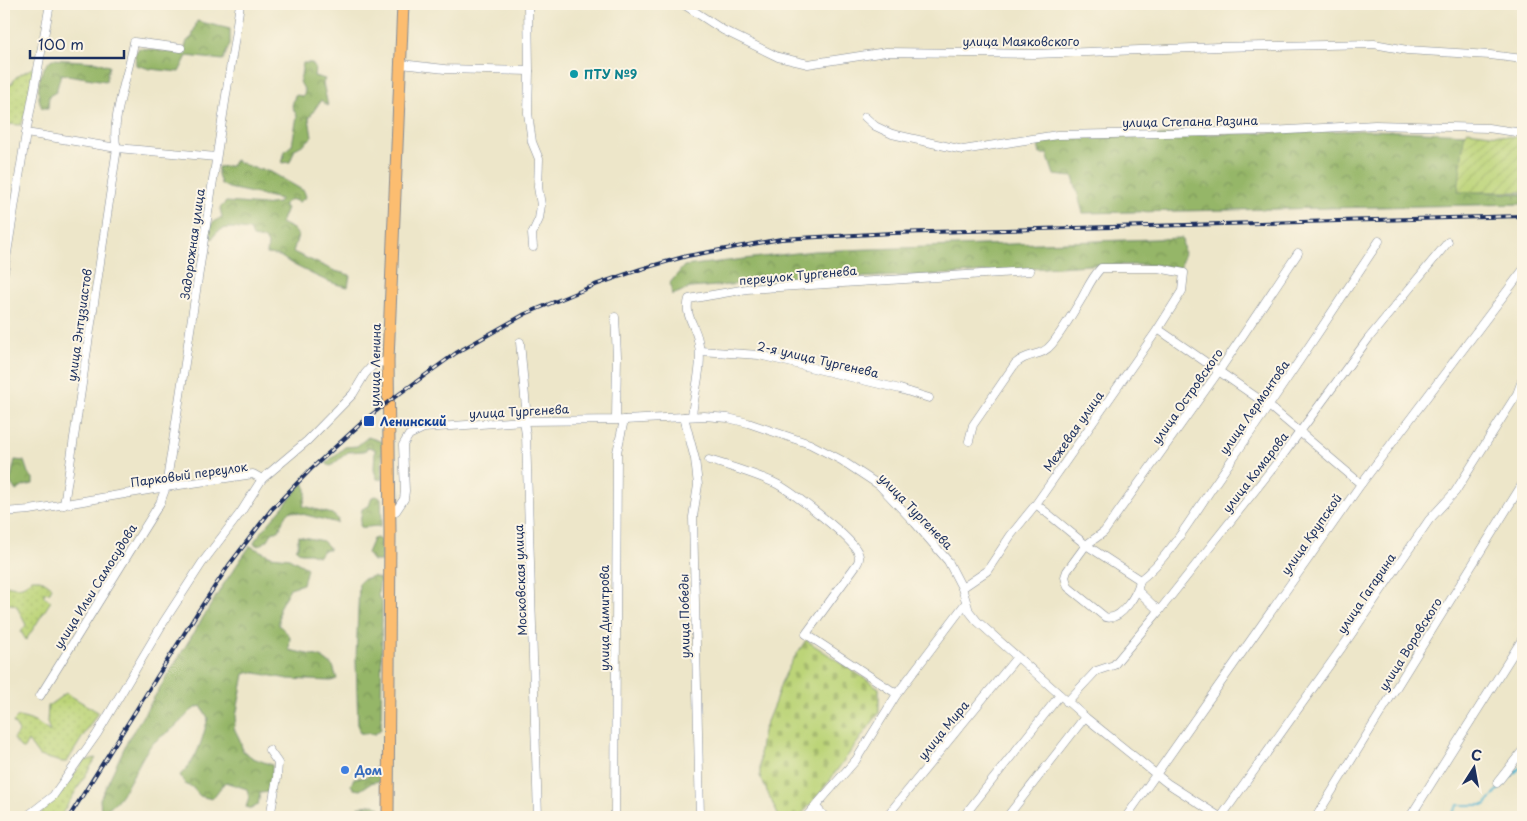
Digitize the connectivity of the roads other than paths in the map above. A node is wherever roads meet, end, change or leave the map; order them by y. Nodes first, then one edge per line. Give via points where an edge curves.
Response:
1 (50, 4) edge
2 (240, 4) edge
3 (403, 4) edge
4 (528, 4) edge
5 (683, 4) edge
6 (181, 48) dead end
7 (1523, 59) edge
8 (401, 64) junction
9 (530, 71) junction
10 (865, 117) dead end
11 (26, 133) junction
12 (1523, 133) edge
13 (116, 148) junction
14 (216, 158) junction
15 (1379, 242) dead end
16 (1448, 242) dead end
17 (533, 246) dead end
18 (1298, 253) dead end
19 (1523, 270) edge
20 (1030, 271) dead end
21 (4, 272) edge
22 (615, 317) dead end
23 (1158, 328) junction
24 (520, 342) dead end
25 (700, 351) junction
26 (388, 360) junction
27 (1219, 371) junction
28 (1523, 378) edge
29 (929, 398) dead end
30 (1269, 406) junction
31 (688, 416) junction
32 (620, 420) junction
33 (524, 421) junction
34 (1300, 432) junction
35 (969, 441) dead end
36 (709, 460) dead end
37 (262, 479) junction
38 (1523, 483) edge
39 (1361, 484) junction
40 (166, 487) junction
41 (1036, 504) junction
42 (64, 505) junction
43 (4, 512) edge
44 (390, 513) junction
45 (1086, 545) junction
46 (1140, 580) junction
47 (962, 588) junction
48 (1138, 591) junction
49 (965, 604) junction
50 (1160, 611) junction
51 (1523, 638) edge
52 (1017, 657) junction
53 (896, 694) junction
54 (1060, 695) junction
55 (40, 696) dead end
56 (1067, 702) junction
57 (1085, 717) junction
58 (269, 750) dead end
59 (1523, 750) edge
60 (1156, 774) junction
61 (1497, 784) dead end
62 (816, 807) junction
63 (26, 817) edge
64 (270, 817) edge
65 (388, 817) edge
66 (538, 817) edge
67 (615, 817) edge
68 (700, 817) edge
69 (806, 817) edge
70 (825, 817) edge
71 (886, 817) edge
72 (963, 817) edge
73 (1007, 817) edge
74 (1126, 817) edge
75 (1220, 817) edge
76 (1316, 817) edge
77 (1410, 817) edge

1 - 11 street
2 - 14 street, Задорожная улица
3 - 8 main road, улица Ленина
4 - 9 street
5 - 7 street, улица Маяковского via 723,30 778,57 808,64 886,52 1035,54 1374,44 1407,50
6 - 13 street, улица Энтузиастов via 134,42 114,139
8 - 9 street via 445,69
8 - 26 main road, улица Ленина
9 - 17 street via 528,114 532,142 540,159 538,186 541,205 532,234
10 - 12 street, улица Степана Разина via 892,134 963,150 1057,135 1271,131 1376,125 1488,128
11 - 13 street
11 - 21 street
13 - 14 street
13 - 42 street, улица Энтузиастов
14 - 40 street, Задорожная улица
15 - 30 street, улица Лермонтова
16 - 34 street, улица Комарова via 1368,338
18 - 27 street, улица Островского
19 - 39 street, улица Крупской
20 - 25 street, переулок Тургенева via 747,289 689,299 688,316
22 - 32 street, улица Димитрова
23 - 27 street
23 - 35 street, Межевая улица via 1182,291 1184,273 1158,268 1101,268 1052,344 1044,351 1022,357 1015,364 973,425
23 - 41 street, Межевая улица
24 - 33 street, Московская улица via 526,408
25 - 29 street, 2-я улица Тургенева via 759,355
25 - 31 street, переулок Тургенева via 699,372
26 - 37 street, Парковый переулок via 372,366 353,394 307,441
26 - 44 main road, улица Ленина
27 - 30 street
27 - 45 street, улица Островского via 1104,532
28 - 75 street, улица Гагарина via 1517,394 1455,492 1429,520 1332,663
30 - 34 street
30 - 46 street, улица Лермонтова via 1171,547
31 - 32 street, улица Тургенева
31 - 47 street, улица Тургенева via 715,416 748,423 810,444 841,460 879,485 915,523 948,561
31 - 68 street, улица Победы via 698,485 694,517
32 - 33 street, улица Тургенева
32 - 67 street, улица Димитрова via 616,452
33 - 44 street, улица Тургенева via 424,428 409,436 403,445 404,499 396,511
33 - 66 street, Московская улица
34 - 39 street
34 - 50 street, улица Комарова
36 - 53 street via 779,485 849,540 858,552 859,560 806,634
37 - 40 street, Парковый переулок via 253,474
37 - 63 street via 163,623 97,734 53,796
38 - 76 street, улица Воровского
39 - 60 street, улица Крупской
40 - 42 street, Парковый переулок
40 - 55 street, улица Ильи Самосудова via 160,503
41 - 45 street
41 - 47 street, Межевая улица via 987,571
42 - 43 street, Парковый переулок
44 - 65 main road, улица Ленина
45 - 46 street
45 - 48 street, улица Островского via 1067,571 1065,581 1068,587 1110,618 1116,617
46 - 48 street
47 - 49 street, улица Тургенева
48 - 50 street
49 - 52 street, улица Тургенева via 977,621
49 - 53 street
50 - 56 street, улица Комарова via 1114,665 1096,672
51 - 77 street
52 - 54 street, улица Тургенева
52 - 71 street, улица Мира
53 - 62 street via 856,760
54 - 56 street, улица Тургенева
54 - 72 street
56 - 57 street, улица Тургенева
57 - 60 street, улица Тургенева
57 - 73 street
58 - 64 street via 278,763
59 - 61 street
60 - 74 street, улица Крупской
60 - 75 street, улица Тургенева
62 - 69 street
62 - 70 street

